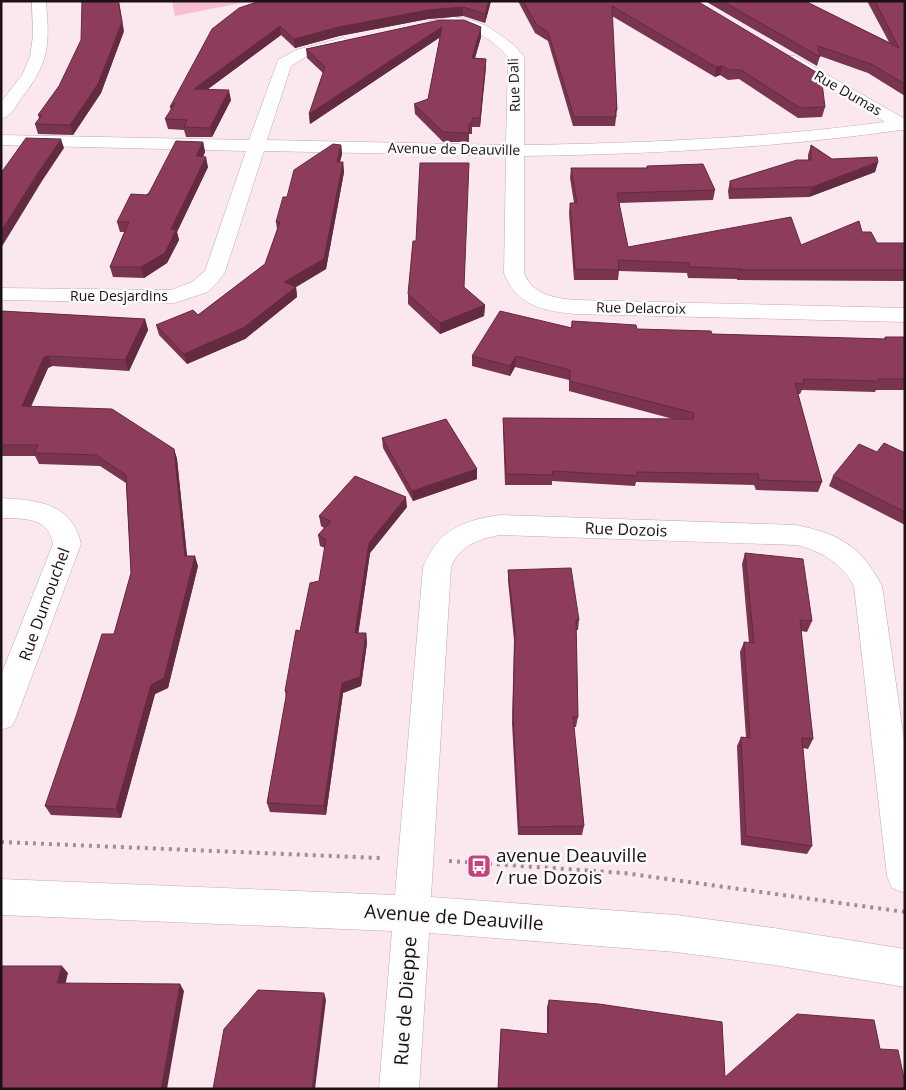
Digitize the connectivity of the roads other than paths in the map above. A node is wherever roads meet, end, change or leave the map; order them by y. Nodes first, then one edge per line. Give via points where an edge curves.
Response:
1 (39, 1) edge
2 (422, 26) edge
3 (356, 40) edge
4 (776, 51) edge
5 (1, 114) edge
6 (904, 125) edge
7 (1, 140) edge
8 (256, 145) junction
9 (515, 150) junction
10 (1, 294) edge
11 (905, 315) edge
12 (1, 508) edge
13 (1, 716) edge
14 (905, 876) edge
15 (1, 896) edge
16 (411, 914) junction
17 (905, 968) edge
18 (399, 1089) edge

1 - 5 street via 38,59
2 - 9 street, Rue Dali via 448,21 472,23 514,53
3 - 8 street via 302,53 284,62
4 - 6 street, Rue Dumas
6 - 9 street, Avenue de Deauville via 712,144
7 - 8 street, Avenue de Deauville
8 - 9 street, Avenue de Deauville
8 - 10 street, Rue Desjardins via 215,272 200,287 181,295 159,298
9 - 11 street, Rue Delacroix via 514,273 522,290 544,302 576,306
12 - 13 street, Rue Dumouchel via 37,511 50,516 64,529 67,544
14 - 16 street, Rue Dozois via 868,586 862,572 850,560 824,542 796,535 501,525 462,536 441,555 437,567
15 - 16 street, Avenue de Deauville
16 - 17 street, Avenue de Deauville via 654,931
16 - 18 street, Rue de Dieppe

